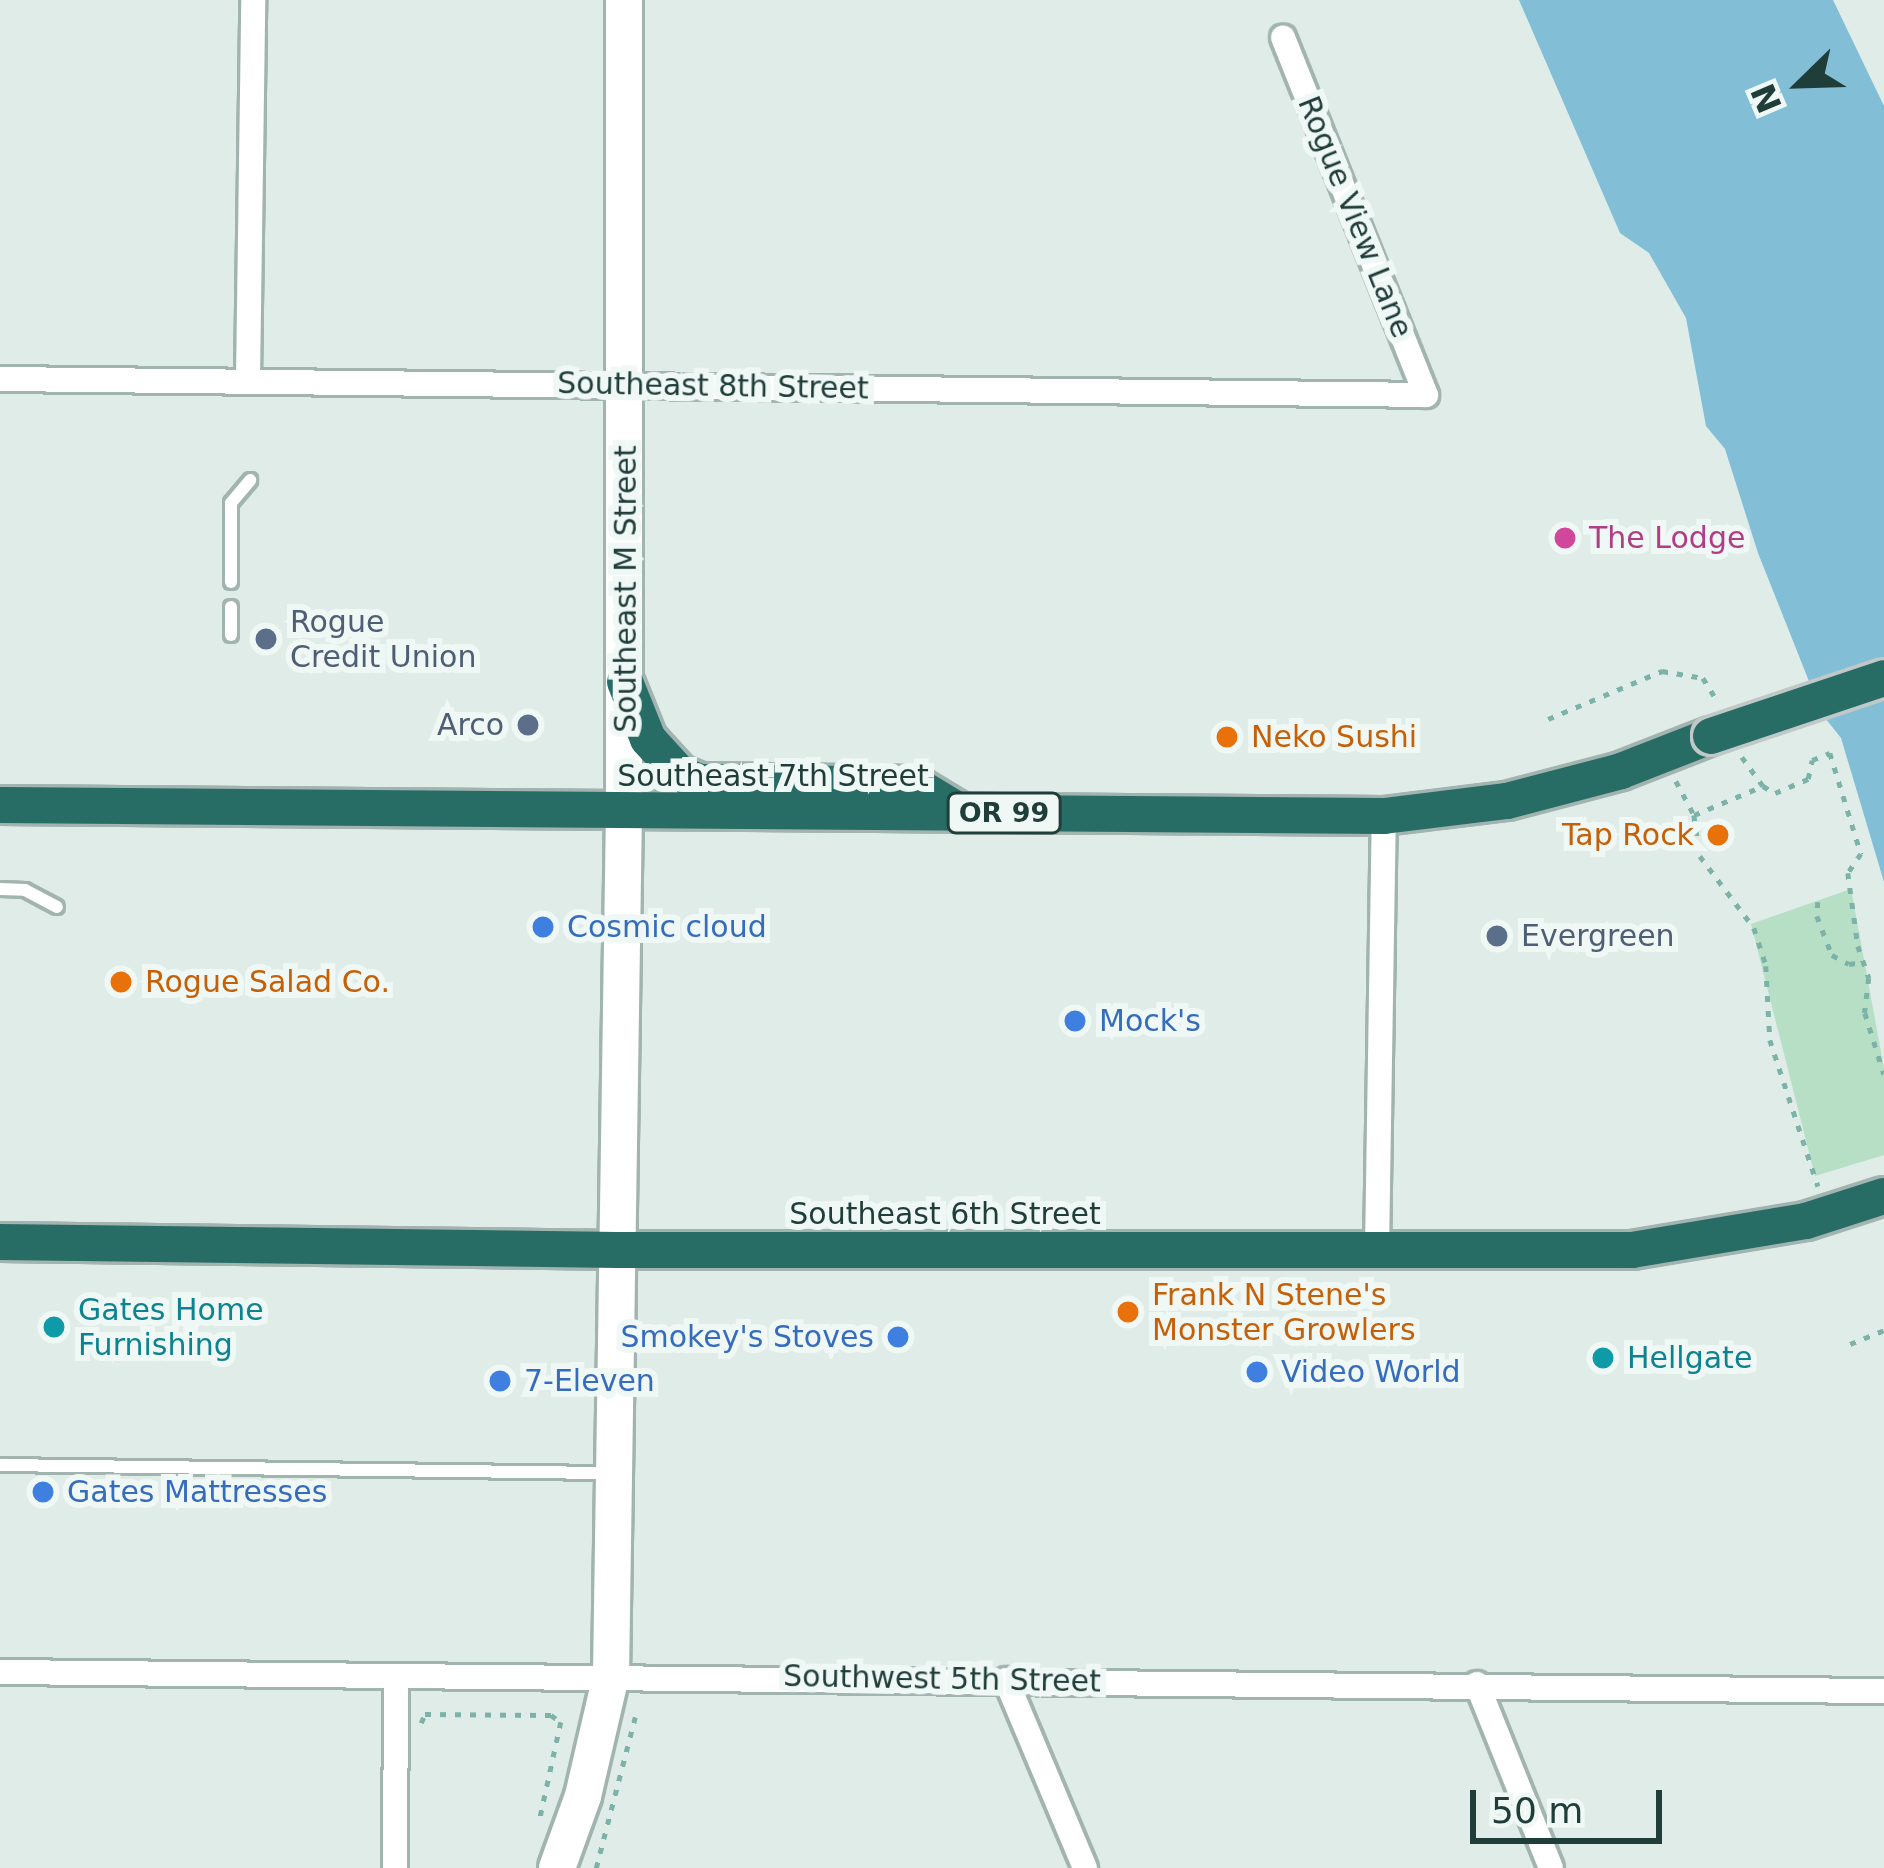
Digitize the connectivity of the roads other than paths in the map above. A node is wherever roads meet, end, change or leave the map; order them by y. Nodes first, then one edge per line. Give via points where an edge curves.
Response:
1 (253, 0) edge
2 (624, 0) edge
3 (1283, 38) dead end
4 (0, 379) edge
5 (248, 379) junction
6 (627, 385) junction
7 (1426, 395) joint
8 (250, 480) dead end
9 (231, 581) dead end
10 (231, 607) dead end
11 (231, 635) dead end
12 (1884, 678) edge
13 (625, 682) junction
14 (0, 805) edge
15 (624, 811) junction
16 (963, 813) junction
17 (1384, 816) junction
18 (0, 889) edge
19 (57, 907) dead end
20 (1884, 1196) edge
21 (0, 1242) edge
22 (618, 1250) junction
23 (1377, 1250) junction
24 (0, 1466) edge
25 (614, 1473) junction
26 (0, 1672) edge
27 (396, 1676) junction
28 (610, 1676) junction
29 (1006, 1680) junction
30 (1477, 1684) junction
31 (1884, 1691) edge
32 (395, 1868) edge
33 (557, 1868) edge
34 (1085, 1868) edge
35 (1551, 1868) edge

1 - 5 street
2 - 6 street, Southeast M Street
3 - 7 street, Rogue View Lane
4 - 5 street, Southeast 8th Street
5 - 6 street, Southeast 8th Street
6 - 7 street, Southeast 8th Street
6 - 13 street, Southeast M Street
8 - 9 lane via 231,503
10 - 11 lane
12 - 17 highway, Southeast 7th Street / OR 99, bridge via 1507,801
13 - 15 street, Southeast M Street
13 - 16 highway via 648,740 680,774 700,782 916,785
14 - 15 highway, Southeast 7th Street / OR 99
15 - 16 highway, Southeast 7th Street / OR 99
15 - 22 street, Southeast M Street
16 - 17 highway, Southeast 7th Street / OR 99
17 - 23 street
18 - 19 lane via 25,890
20 - 23 highway, Southeast 6th Street via 1632,1250
21 - 22 highway, Southeast 6th Street
22 - 23 highway, Southeast 6th Street
22 - 25 street, Southeast M Street
24 - 25 lane
25 - 28 street, Southeast M Street
26 - 27 street, Southwest 5th Street
27 - 28 street, Southwest 5th Street
27 - 32 street
28 - 29 street, Southwest 5th Street
28 - 33 street, Southeast M Street
29 - 30 street, Southwest 5th Street
29 - 34 street
30 - 31 street, Southwest 5th Street
30 - 35 street

